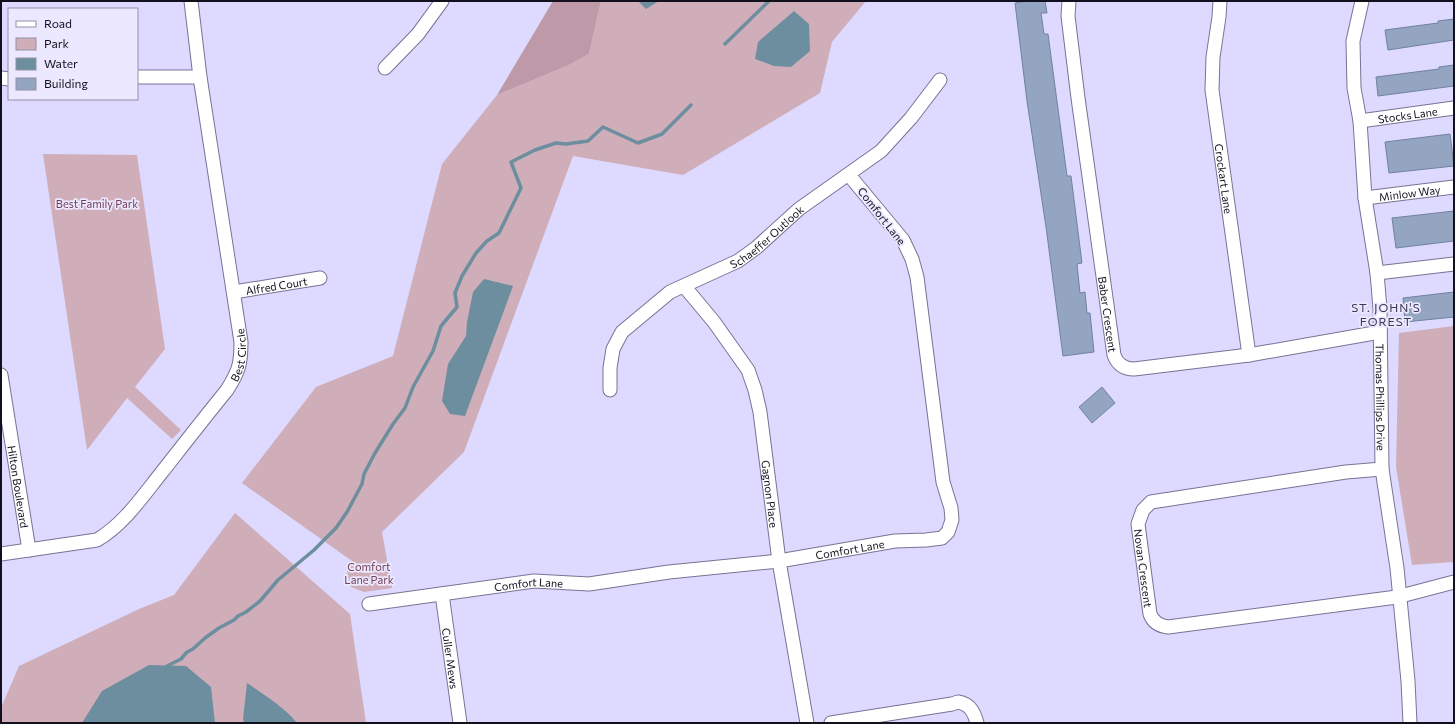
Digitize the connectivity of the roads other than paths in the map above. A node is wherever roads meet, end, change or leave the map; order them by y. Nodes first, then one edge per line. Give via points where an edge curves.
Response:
1 (190, 1) edge
2 (442, 1) edge
3 (1069, 1) edge
4 (1220, 1) edge
5 (1362, 1) edge
6 (385, 68) dead end
7 (138, 77) edge
8 (200, 77) junction
9 (940, 80) dead end
10 (1454, 108) edge
11 (1360, 121) junction
12 (849, 175) junction
13 (1454, 187) edge
14 (1365, 198) junction
15 (1454, 264) edge
16 (1376, 273) junction
17 (320, 278) dead end
18 (684, 286) junction
19 (234, 292) junction
20 (1380, 332) junction
21 (1249, 355) junction
22 (1, 375) edge
23 (610, 390) dead end
24 (1382, 469) junction
25 (29, 550) junction
26 (1, 554) edge
27 (778, 561) junction
28 (1454, 582) edge
29 (442, 594) junction
30 (1399, 596) junction
31 (369, 604) dead end
32 (460, 723) edge
33 (807, 723) edge
34 (831, 723) edge
35 (977, 723) edge
36 (1410, 723) edge

1 - 8 street, Best Circle
2 - 6 street via 418,34
3 - 21 street, Baber Crescent via 1068,16 1078,98 1116,359 1122,366 1131,369
4 - 21 street, Crockart Lane via 1212,90
5 - 11 street, Thomas Phillips Drive via 1353,41 1354,88
7 - 8 street
8 - 19 street, Best Circle
9 - 12 street, Schaeffer Outlook via 881,151
10 - 11 street, Stocks Lane
11 - 14 street, Thomas Phillips Drive
12 - 18 street, Schaeffer Outlook via 800,209 738,261
12 - 27 street, Comfort Lane via 903,240 912,259 917,277 943,482 952,520 948,532 942,538 894,541
13 - 14 street, Minlow Way
14 - 16 street, Thomas Phillips Drive
15 - 16 street
16 - 20 street, Thomas Phillips Drive
17 - 19 street, Alfred Court
18 - 23 street, Schaeffer Outlook via 670,292 622,332 613,349
18 - 27 street, Gagnon Place via 748,370 755,390 760,412
19 - 25 street, Best Circle via 241,342 241,359 237,374 146,492 120,523 96,540
20 - 21 street, Baber Crescent
20 - 24 street, Thomas Phillips Drive
22 - 25 street, Hilton Boulevard
24 - 30 street, Thomas Phillips Drive
24 - 30 street, Novan Crescent via 1346,472 1151,502 1143,510 1138,524 1150,614 1158,624 1168,627
25 - 26 street, Best Circle
27 - 29 street, Comfort Lane via 669,572 589,584 534,581
27 - 33 street, Gagnon Place
28 - 30 street
29 - 31 street, Comfort Lane
29 - 32 street, Culler Mews
30 - 36 street, Thomas Phillips Drive
34 - 35 street via 963,702 975,713

